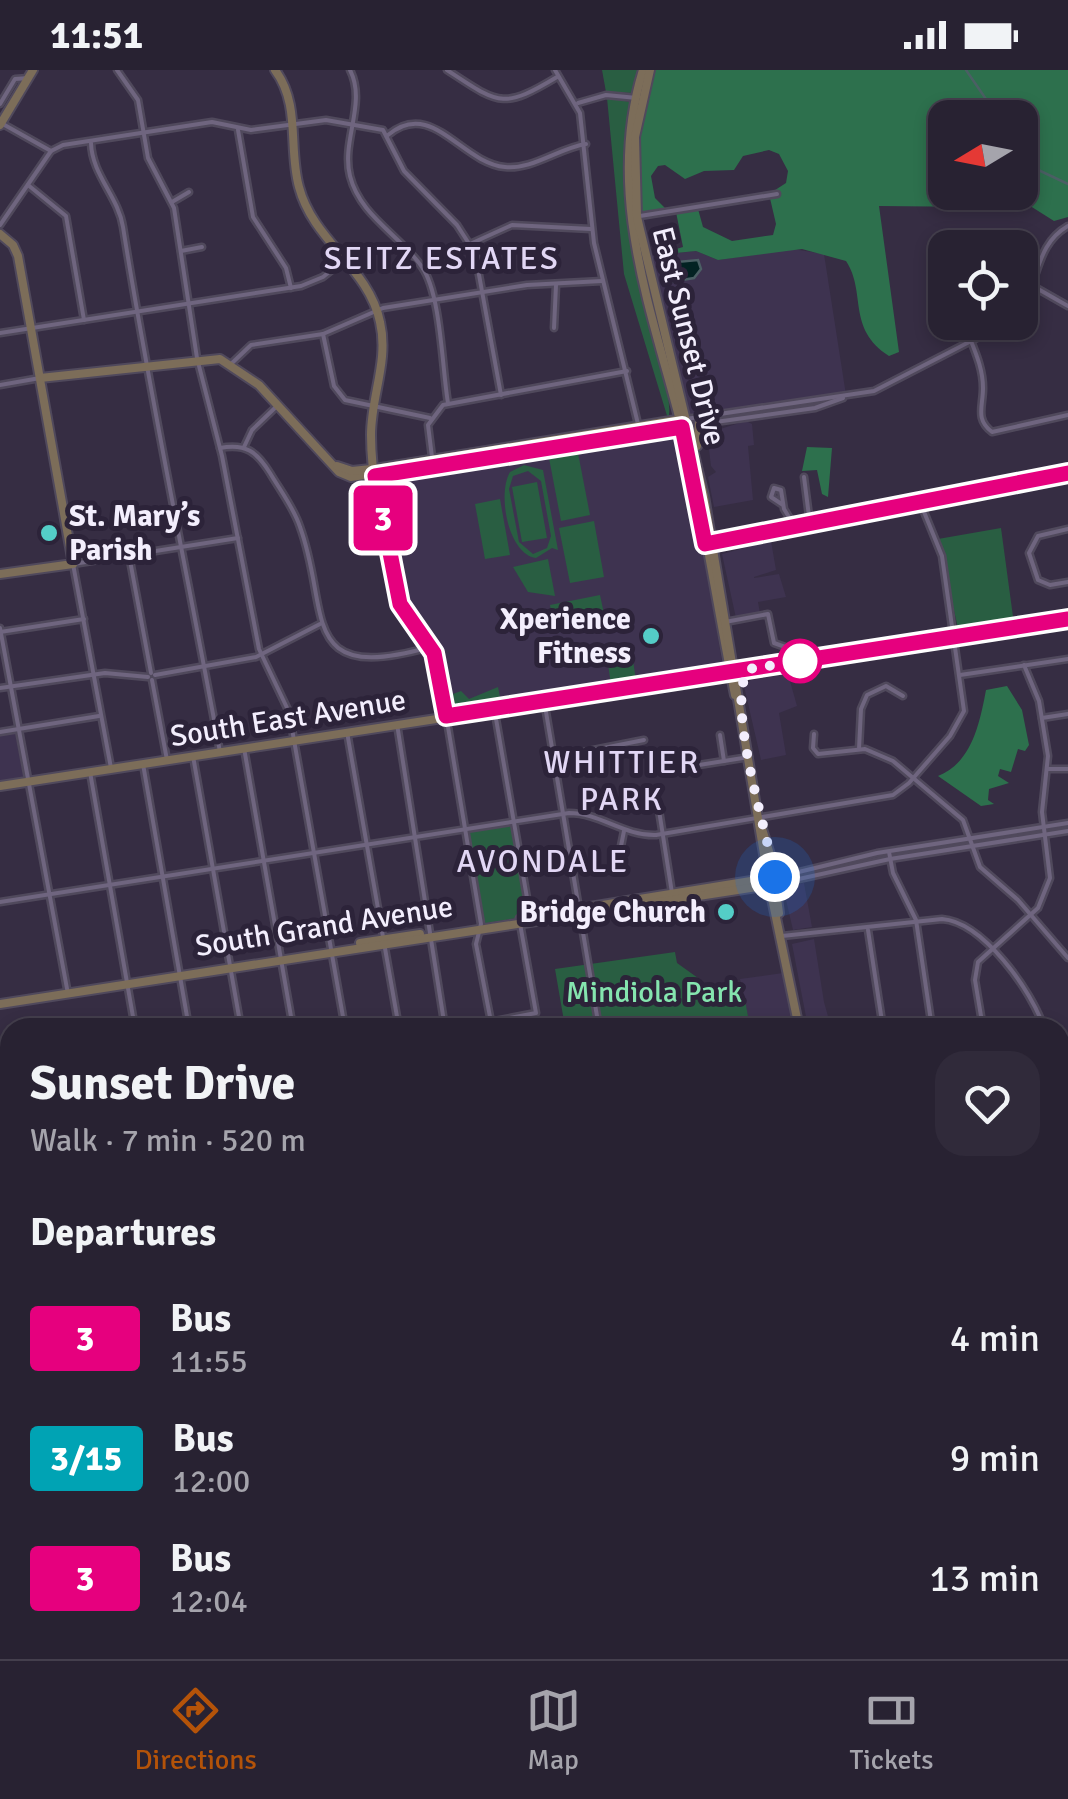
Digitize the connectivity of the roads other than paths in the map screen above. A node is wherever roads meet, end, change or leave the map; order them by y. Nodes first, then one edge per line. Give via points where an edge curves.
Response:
1 (117, 70) edge
2 (275, 70) edge
3 (350, 70) edge
4 (447, 70) edge
5 (646, 70) edge
6 (557, 73) edge
7 (27, 75) edge
8 (638, 98) junction
9 (578, 103) junction
10 (0, 104) edge
11 (1, 124) edge
12 (292, 124) junction
13 (352, 124) junction
14 (239, 128) junction
15 (144, 133) junction
16 (388, 135) junction
17 (90, 141) junction
18 (586, 144) junction
19 (51, 151) junction
20 (28, 185) junction
21 (189, 192) dead end
22 (777, 194) dead end
23 (172, 202) junction
24 (634, 217) junction
25 (0, 225) edge
26 (1068, 226) edge
27 (592, 228) junction
28 (0, 234) edge
29 (470, 244) junction
30 (202, 247) dead end
31 (181, 250) junction
32 (343, 262) junction
33 (1038, 267) edge
34 (602, 281) junction
35 (556, 286) junction
36 (292, 288) junction
37 (1038, 289) edge
38 (485, 292) junction
39 (432, 300) junction
40 (651, 302) junction
41 (189, 304) junction
42 (1068, 306) edge
43 (377, 309) junction
44 (136, 312) junction
45 (84, 320) junction
46 (31, 328) junction
47 (554, 328) dead end
48 (0, 333) edge
49 (323, 334) junction
50 (971, 341) joint
51 (197, 358) junction
52 (231, 364) junction
53 (145, 367) junction
54 (626, 371) junction
55 (40, 378) junction
56 (0, 385) edge
57 (501, 395) junction
58 (843, 398) junction
59 (448, 403) junction
60 (792, 404) junction
61 (278, 405) junction
62 (374, 408) junction
63 (745, 410) junction
64 (793, 411) junction
65 (1068, 415) edge
66 (746, 417) junction
67 (430, 418) junction
68 (681, 422) junction
69 (699, 424) junction
70 (639, 430) junction
71 (244, 447) junction
72 (220, 448) junction
73 (433, 463) junction
74 (694, 464) junction
75 (374, 472) junction
76 (1068, 473) edge
77 (804, 477) dead end
78 (920, 502) junction
79 (783, 506) dead end
80 (810, 524) junction
81 (795, 527) junction
82 (1068, 529) edge
83 (238, 538) junction
84 (709, 543) junction
85 (182, 547) junction
86 (129, 555) junction
87 (73, 564) junction
88 (0, 574) edge
89 (1068, 582) edge
90 (84, 619) junction
91 (1068, 620) edge
92 (723, 621) junction
93 (320, 624) junction
94 (0, 630) edge
95 (954, 638) junction
96 (430, 647) junction
97 (730, 655) junction
98 (261, 656) junction
99 (1068, 659) edge
100 (791, 662) junction
101 (1024, 666) junction
102 (204, 668) junction
103 (753, 669) junction
104 (729, 672) junction
105 (94, 674) junction
106 (960, 675) junction
107 (152, 676) junction
108 (10, 687) junction
109 (0, 688) edge
110 (904, 696) dead end
111 (740, 697) junction
112 (544, 701) junction
113 (494, 709) junction
114 (1068, 714) edge
115 (101, 716) junction
116 (446, 716) junction
117 (1042, 718) junction
118 (397, 724) junction
119 (743, 724) junction
120 (18, 729) junction
121 (0, 732) edge
122 (347, 732) junction
123 (814, 734) dead end
124 (720, 735) dead end
125 (295, 740) junction
126 (644, 740) dead end
127 (244, 748) junction
128 (859, 749) junction
129 (220, 752) junction
130 (194, 756) junction
131 (749, 756) junction
132 (554, 758) junction
133 (167, 760) junction
134 (724, 761) junction
135 (143, 764) junction
136 (111, 768) junction
137 (674, 769) dead end
138 (1048, 769) junction
139 (1068, 769) edge
140 (90, 772) junction
141 (914, 778) junction
142 (28, 781) junction
143 (0, 786) edge
144 (658, 804) dead end
145 (563, 814) junction
146 (514, 822) junction
147 (761, 823) junction
148 (1068, 823) edge
149 (1043, 827) junction
150 (464, 830) junction
151 (624, 830) junction
152 (1068, 831) edge
153 (663, 834) junction
154 (1044, 835) junction
155 (416, 837) junction
156 (970, 838) junction
157 (366, 845) junction
158 (972, 846) junction
159 (620, 851) dead end
160 (889, 852) junction
161 (314, 853) junction
162 (890, 859) junction
163 (264, 860) junction
164 (213, 868) junction
165 (162, 876) junction
166 (772, 881) junction
167 (110, 885) junction
168 (49, 894) junction
169 (673, 896) junction
170 (0, 902) edge
171 (580, 911) junction
172 (1031, 914) junction
173 (531, 919) junction
174 (520, 920) junction
175 (916, 922) junction
176 (480, 927) junction
177 (868, 930) junction
178 (430, 935) junction
179 (782, 936) junction
180 (382, 942) junction
181 (1068, 943) edge
182 (990, 948) junction
183 (1061, 949) junction
184 (331, 950) junction
185 (281, 958) junction
186 (1068, 958) edge
187 (230, 966) junction
188 (180, 974) junction
189 (127, 982) junction
190 (67, 992) junction
191 (0, 1002) edge
192 (133, 1018) edge
193 (187, 1018) edge
194 (239, 1018) edge
195 (291, 1018) edge
196 (343, 1018) edge
197 (398, 1018) edge
198 (443, 1018) edge
199 (490, 1018) edge
200 (511, 1018) edge
201 (598, 1018) edge
202 (798, 1018) edge
203 (881, 1018) edge
204 (930, 1018) edge
205 (981, 1018) edge
206 (1039, 1018) edge

1 - 15 street via 138,100
2 - 12 street via 288,93
3 - 13 street via 356,90
4 - 6 street via 502,102 517,100
5 - 8 street, East Sunset Drive
6 - 9 street
7 - 10 street
7 - 11 street
8 - 9 street via 606,95
8 - 24 street, East Sunset Drive
9 - 18 street
11 - 19 street
12 - 13 street
12 - 14 street
12 - 32 street via 302,198
13 - 16 street
13 - 39 street via 348,159 354,189 422,267
14 - 15 street via 212,122
14 - 36 street via 253,217
15 - 17 street
15 - 23 street via 150,162
16 - 18 street via 421,122 482,160 509,167
16 - 29 street via 404,171
17 - 19 street
17 - 44 street via 94,166 122,220
18 - 27 street
19 - 20 street
20 - 25 street
20 - 45 street via 66,216
21 - 23 street
22 - 24 street
23 - 31 street
24 - 40 street, East Sunset Drive
26 - 33 street via 1050,237
27 - 29 street via 512,226
27 - 34 street
28 - 46 street via 17,252
29 - 38 street
30 - 31 street
31 - 41 street
32 - 36 street
32 - 43 street
34 - 35 street
34 - 54 street
35 - 38 street
35 - 47 street
36 - 41 street
37 - 42 street
38 - 39 street
38 - 57 street
39 - 43 street
39 - 59 street
40 - 68 street, East Sunset Drive
40 - 68 street, East Sunset Drive
41 - 44 street
41 - 51 street
43 - 49 street
43 - 62 street via 383,356
44 - 45 street
44 - 53 street
45 - 46 street
46 - 48 street
46 - 55 street
49 - 52 street via 251,345
49 - 62 street via 336,390 351,403
50 - 58 street via 892,384
50 - 65 street via 983,390 982,425 992,432
51 - 52 street
51 - 53 street
51 - 72 street
52 - 61 street
53 - 55 street
53 - 85 street
54 - 57 street
54 - 70 street
55 - 56 street
55 - 87 street
57 - 59 street
58 - 60 street
58 - 64 street
59 - 67 street
60 - 63 street
60 - 64 street
61 - 71 street
61 - 75 street via 345,476
62 - 67 street
62 - 75 street
63 - 66 street
63 - 68 street
64 - 66 street
66 - 69 street
67 - 73 street
68 - 69 street
68 - 70 street
68 - 74 street, East Sunset Drive
69 - 74 street
70 - 73 street
71 - 72 street
71 - 93 street via 262,459 299,523
72 - 83 street
73 - 75 street
74 - 84 street, East Sunset Drive
75 - 96 street via 400,604
76 - 78 street
77 - 80 street
78 - 80 street
78 - 95 street via 940,550
79 - 81 street
80 - 81 street
81 - 84 street
82 - 89 street via 1040,534 1030,553 1040,582
83 - 85 street
83 - 98 street
84 - 92 street, East Sunset Drive
85 - 86 street
85 - 102 street
86 - 87 street
86 - 107 street
87 - 88 street
87 - 90 street
90 - 94 street
90 - 105 street
91 - 95 street, South East Avenue
92 - 97 street, East Sunset Drive
92 - 100 street via 767,614 774,643 788,648
93 - 96 street via 333,643 356,656
93 - 98 street
94 - 108 street
95 - 100 street, South East Avenue
95 - 106 street
96 - 116 street
97 - 103 street
97 - 104 street, East Sunset Drive
98 - 102 street
98 - 125 street via 285,696
99 - 101 street
100 - 103 street, South East Avenue
101 - 106 street
101 - 117 street
102 - 107 street
102 - 129 street
103 - 104 street, South East Avenue
103 - 111 street via 741,680
104 - 111 street
104 - 112 street, South East Avenue
104 - 119 street
105 - 107 street
105 - 108 street
105 - 115 street
106 - 141 street via 961,721
107 - 133 street
108 - 109 street
108 - 120 street
110 - 128 street via 886,686 866,696
111 - 119 street
112 - 113 street, South East Avenue
112 - 132 street
113 - 116 street, South East Avenue
113 - 146 street
114 - 117 street
115 - 120 street
115 - 136 street
116 - 118 street, South East Avenue
116 - 150 street
117 - 138 street
118 - 122 street, South East Avenue
118 - 155 street
119 - 131 street
120 - 121 street
120 - 142 street
122 - 125 street, South East Avenue
122 - 157 street
123 - 128 street via 818,754
124 - 134 street
125 - 127 street, South East Avenue
125 - 161 street
126 - 132 street
127 - 129 street, South East Avenue
127 - 163 street
128 - 141 street via 882,754
129 - 130 street, South East Avenue
130 - 133 street, South East Avenue
130 - 164 street
131 - 134 street
131 - 147 street
132 - 145 street
133 - 135 street, South East Avenue
134 - 137 street
135 - 136 street, South East Avenue
135 - 165 street
136 - 140 street, South East Avenue
138 - 139 street
138 - 149 street
140 - 142 street, South East Avenue
140 - 167 street
141 - 147 street via 887,797
141 - 156 street via 960,817
142 - 143 street, South East Avenue
142 - 168 street
144 - 153 street
145 - 146 street
145 - 151 street via 583,813
145 - 171 street
146 - 150 street
146 - 173 street
147 - 153 street
147 - 166 street
148 - 149 street, South Grand Avenue
149 - 154 street
149 - 156 street, South Grand Avenue
150 - 155 street
150 - 176 street
151 - 153 street
151 - 159 street
152 - 154 street, South Grand Avenue
153 - 169 street
154 - 158 street, South Grand Avenue
154 - 172 street via 1050,886
155 - 157 street
155 - 178 street
156 - 158 street
156 - 160 street, South Grand Avenue
157 - 161 street
157 - 180 street
158 - 162 street, South Grand Avenue
158 - 172 street via 980,867
160 - 162 street
160 - 166 street, South Grand Avenue
161 - 163 street
161 - 184 street
162 - 166 street, South Grand Avenue
162 - 175 street
163 - 164 street
163 - 185 street
164 - 165 street
164 - 187 street
165 - 167 street
165 - 188 street
166 - 169 street, South Grand Avenue
166 - 179 street
167 - 168 street
167 - 189 street
168 - 170 street
168 - 190 street
169 - 171 street, South Grand Avenue
171 - 173 street, South Grand Avenue
171 - 201 street
172 - 182 street
172 - 183 street
173 - 174 street, South Grand Avenue
174 - 176 street, South Grand Avenue
174 - 200 street via 536,1013
175 - 177 street
175 - 182 street via 963,923
175 - 204 street
176 - 178 street, South Grand Avenue
176 - 199 street via 476,944
177 - 179 street
177 - 203 street
178 - 180 street, South Grand Avenue
178 - 198 street
179 - 202 street
180 - 184 street, South Grand Avenue
180 - 197 street
181 - 183 street
182 - 205 street via 975,976
182 - 206 street
183 - 186 street
184 - 185 street, South Grand Avenue
184 - 196 street
185 - 187 street, South Grand Avenue
185 - 195 street
187 - 188 street, South Grand Avenue
187 - 194 street
188 - 189 street, South Grand Avenue
188 - 193 street
189 - 190 street, South Grand Avenue
189 - 192 street
190 - 191 street, South Grand Avenue

